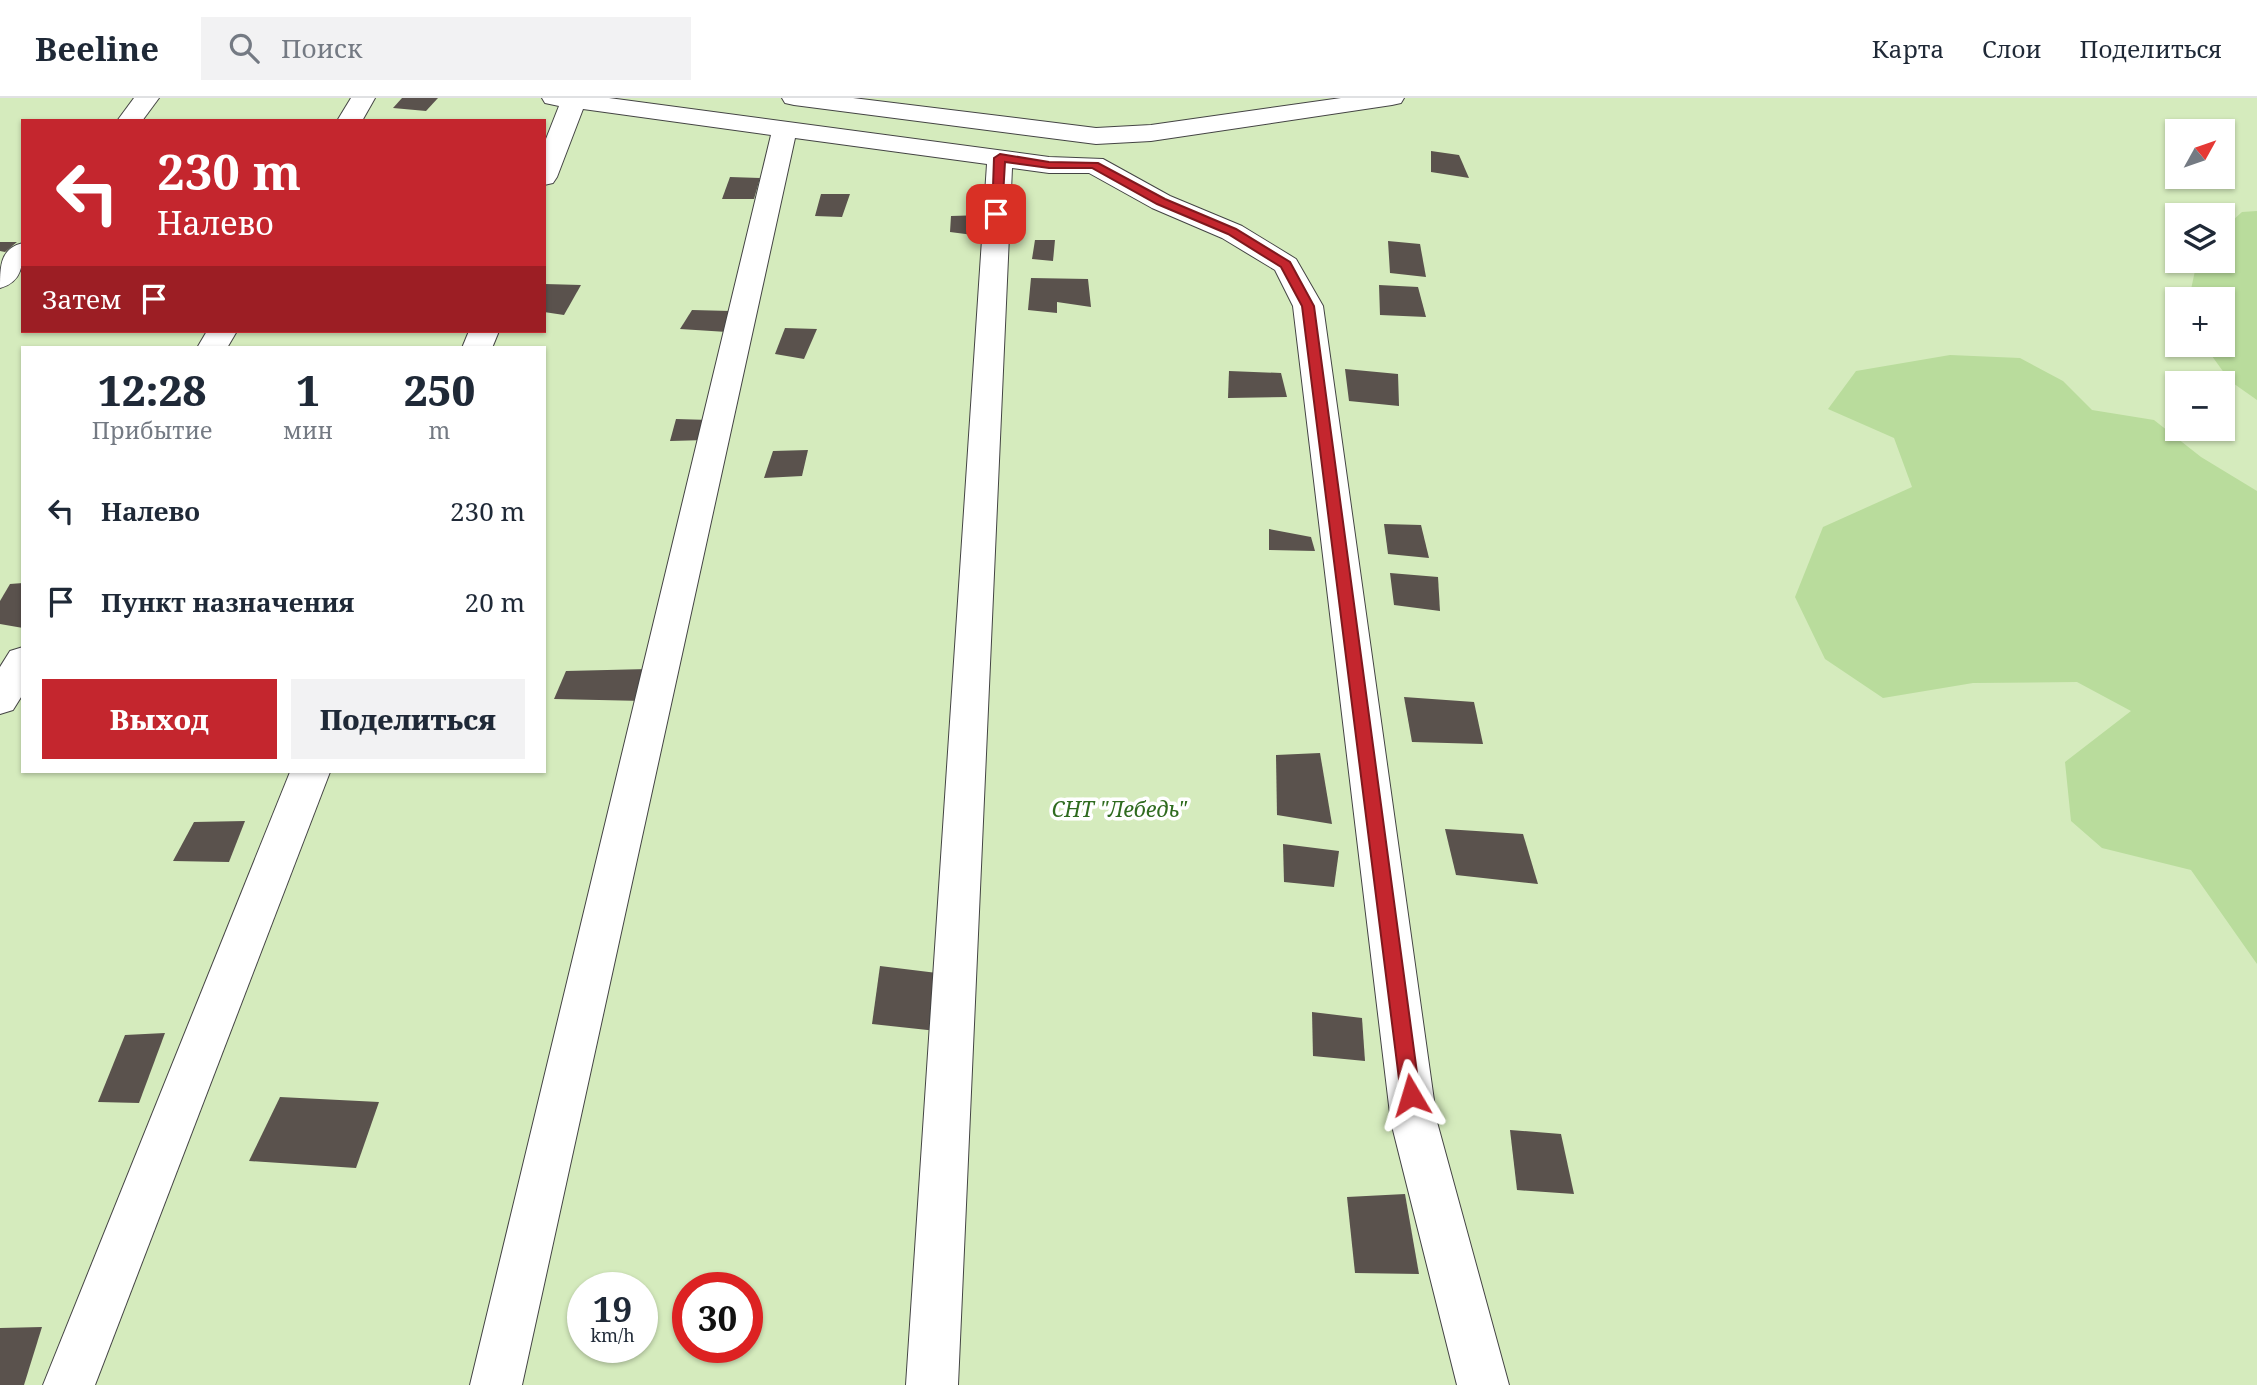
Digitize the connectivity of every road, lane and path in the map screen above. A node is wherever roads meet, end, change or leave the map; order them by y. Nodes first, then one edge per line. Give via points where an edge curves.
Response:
1 (147, 98) edge
2 (363, 98) edge
3 (1392, 98) edge
4 (564, 99) edge
5 (790, 113) edge
6 (131, 119) edge
7 (350, 119) edge
8 (1095, 150) junction
9 (1000, 158) junction
10 (546, 169) edge
11 (21, 253) edge
12 (0, 279) edge
13 (21, 664) edge
14 (0, 699) edge
15 (310, 773) edge
16 (69, 1385) edge
17 (496, 1385) edge
18 (932, 1385) edge
19 (1483, 1385) edge

1 - 6 street
2 - 7 street
3 - 8 street via 1151,132
4 - 5 street
4 - 10 street
5 - 8 street
5 - 9 street
5 - 17 street
8 - 9 street via 1049,165
8 - 19 street via 1161,202 1232,232 1286,265 1308,306 1414,1122
9 - 18 street
11 - 12 street
13 - 14 street
15 - 16 street

